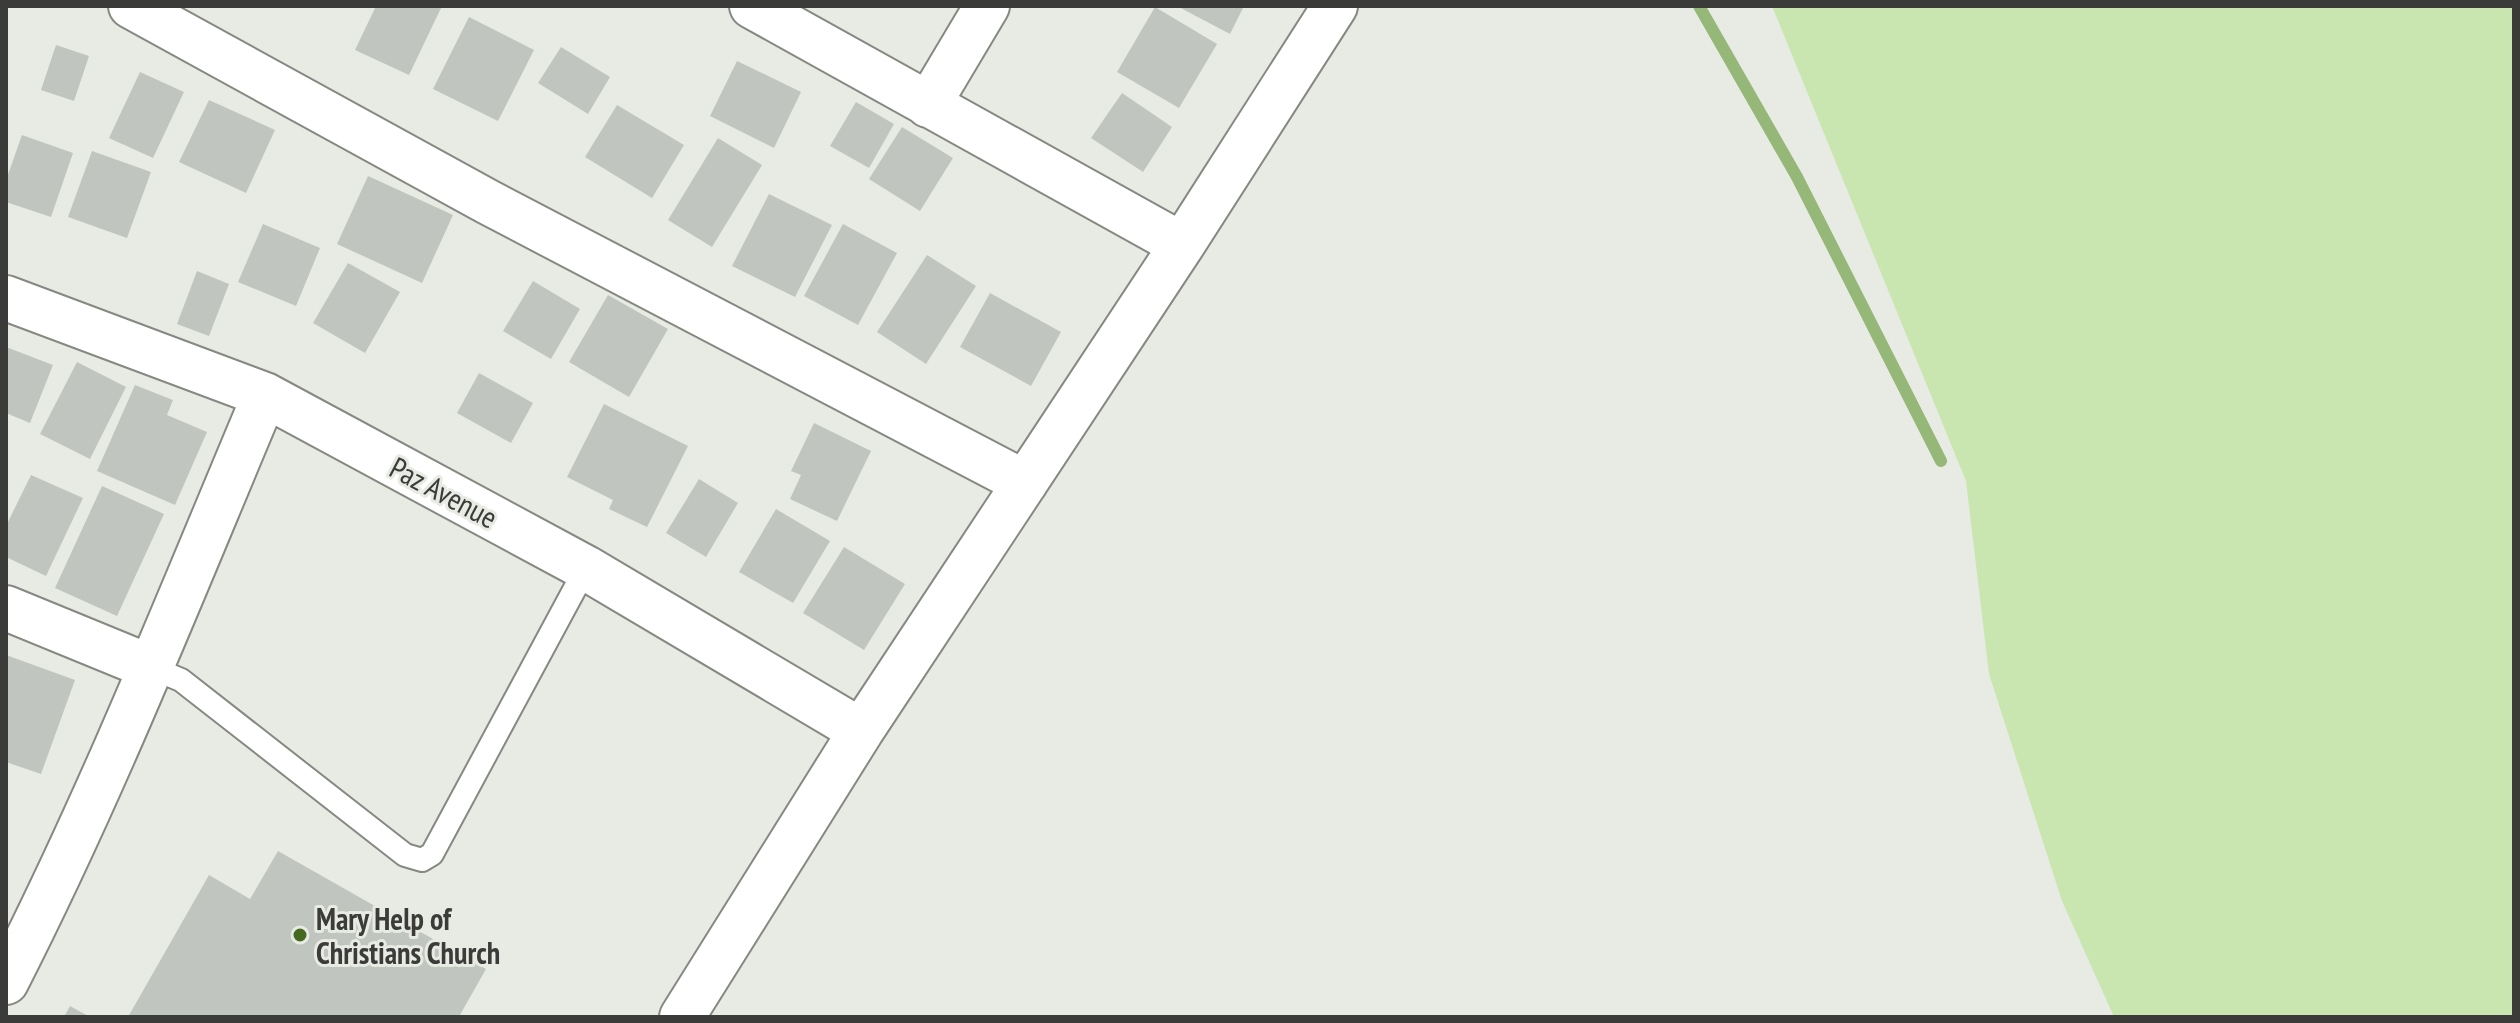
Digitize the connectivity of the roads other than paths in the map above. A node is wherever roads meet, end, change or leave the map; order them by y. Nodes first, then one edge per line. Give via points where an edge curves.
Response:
1 (752, 6) edge
2 (987, 6) edge
3 (1335, 6) edge
4 (134, 7) edge
5 (928, 105) junction
6 (1182, 245) junction
7 (6, 298) edge
8 (265, 395) junction
9 (1025, 483) junction
10 (586, 568) junction
11 (6, 608) edge
12 (150, 667) junction
13 (861, 731) junction
14 (21, 919) edge
15 (6, 982) edge
16 (682, 1017) edge

1 - 5 street
2 - 5 street
3 - 6 street
4 - 9 street via 488,202
5 - 6 street
6 - 9 street
7 - 8 street, Paz Avenue
8 - 10 street, Paz Avenue
8 - 12 street
9 - 13 street
10 - 12 lane via 432,854 422,860 405,855 181,680
10 - 13 street, Paz Avenue
11 - 12 street
12 - 14 street
13 - 16 street
14 - 15 street

